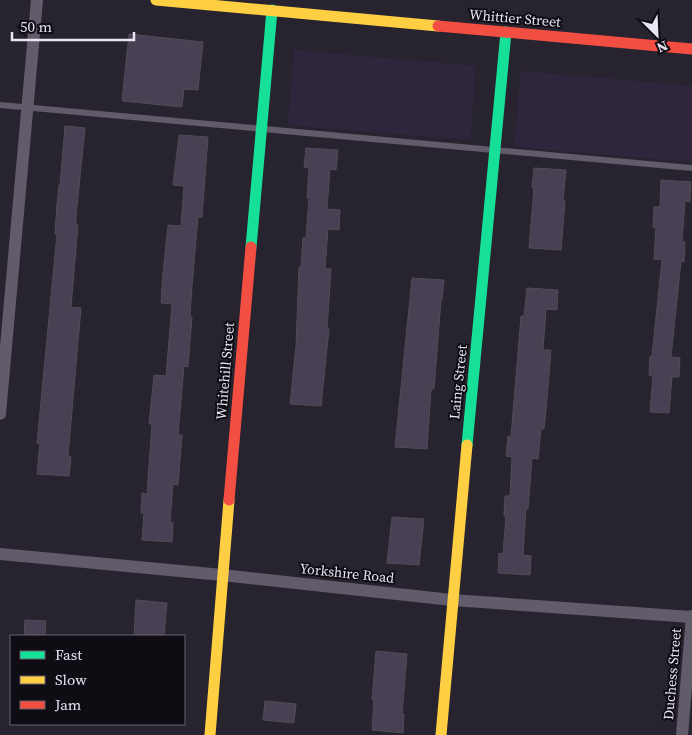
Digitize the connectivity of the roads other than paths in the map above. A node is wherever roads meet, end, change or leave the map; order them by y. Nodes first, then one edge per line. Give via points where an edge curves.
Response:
1 (37, 0) edge
2 (156, 0) edge
3 (272, 10) junction
4 (506, 32) junction
5 (692, 49) edge
6 (0, 105) edge
7 (27, 108) junction
8 (261, 129) junction
9 (496, 150) junction
10 (692, 168) edge
11 (0, 414) edge
12 (0, 554) edge
13 (222, 575) junction
14 (452, 600) junction
15 (692, 617) edge
16 (210, 735) edge
17 (441, 735) edge
18 (682, 735) edge

1 - 7 street
2 - 3 street, Whittier Street
3 - 4 street, Whittier Street
3 - 8 street, Whitehill Street
4 - 5 street, Whittier Street
4 - 9 street, Laing Street
6 - 7 lane
7 - 8 lane
7 - 11 street
8 - 9 lane
8 - 13 street, Whitehill Street
9 - 10 lane
9 - 14 street, Laing Street
12 - 13 street, Yorkshire Road
13 - 14 street, Yorkshire Road
13 - 16 street, Whitehill Street
14 - 15 street, Yorkshire Road
14 - 17 street, Laing Street
15 - 18 street, Duchess Street

